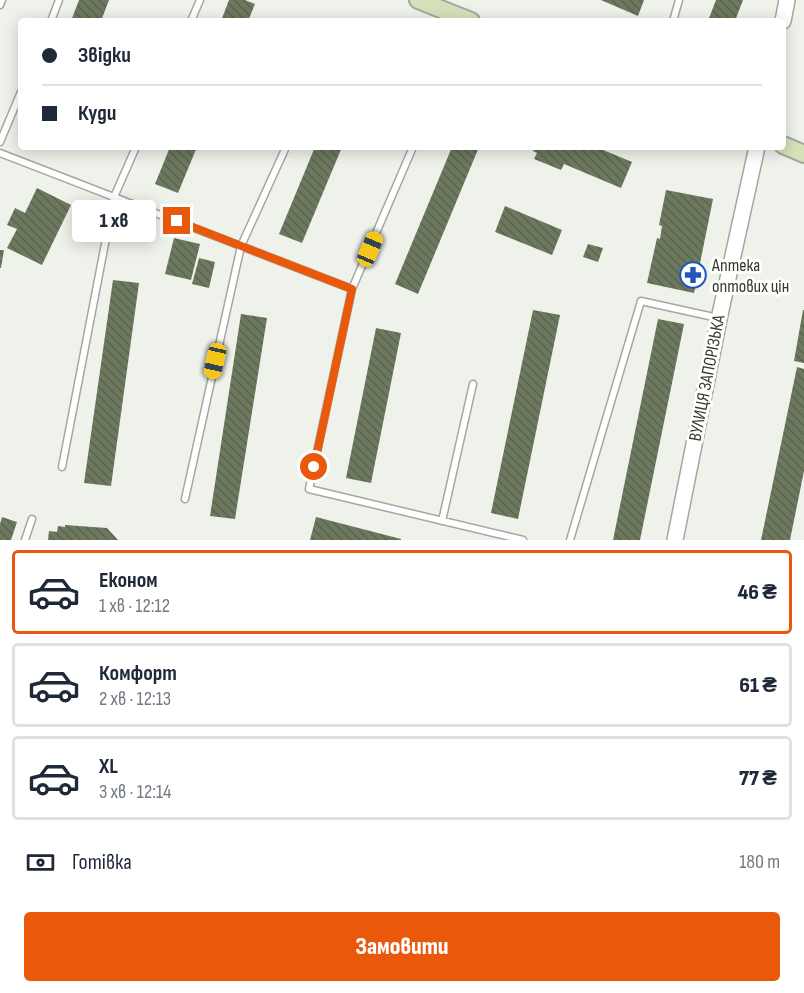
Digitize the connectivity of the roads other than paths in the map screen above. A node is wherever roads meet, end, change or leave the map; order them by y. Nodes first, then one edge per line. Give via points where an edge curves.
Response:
1 (2, 0) edge
2 (59, 0) edge
3 (200, 0) edge
4 (418, 0) edge
5 (679, 0) edge
6 (787, 0) edge
7 (0, 5) edge
8 (52, 18) edge
9 (192, 18) edge
10 (463, 18) edge
11 (674, 18) edge
12 (784, 18) edge
13 (18, 99) edge
14 (0, 142) edge
15 (786, 146) edge
16 (135, 150) edge
17 (285, 150) edge
18 (412, 150) edge
19 (756, 150) edge
20 (0, 153) edge
21 (804, 154) edge
22 (114, 197) junction
23 (241, 246) junction
24 (352, 289) junction
25 (719, 318) junction
26 (472, 384) dead end
27 (62, 466) dead end
28 (185, 499) dead end
29 (32, 519) dead end
30 (442, 521) junction
31 (25, 540) edge
32 (523, 540) edge
33 (570, 540) edge
34 (675, 540) edge

1 - 7 lane
2 - 8 lane
3 - 9 lane
4 - 10 main road
5 - 11 lane
6 - 12 street
13 - 14 lane
15 - 21 main road
16 - 22 lane
17 - 23 lane
18 - 24 lane
19 - 25 street, ВУЛИЦЯ ЗАПОРІЗЬКА
20 - 22 lane
22 - 23 lane
22 - 27 lane
23 - 24 lane
23 - 28 lane
24 - 30 lane via 309,489
25 - 33 lane via 641,301
25 - 34 street, ВУЛИЦЯ ЗАПОРІЗЬКА
26 - 30 lane
29 - 31 lane
30 - 32 lane

